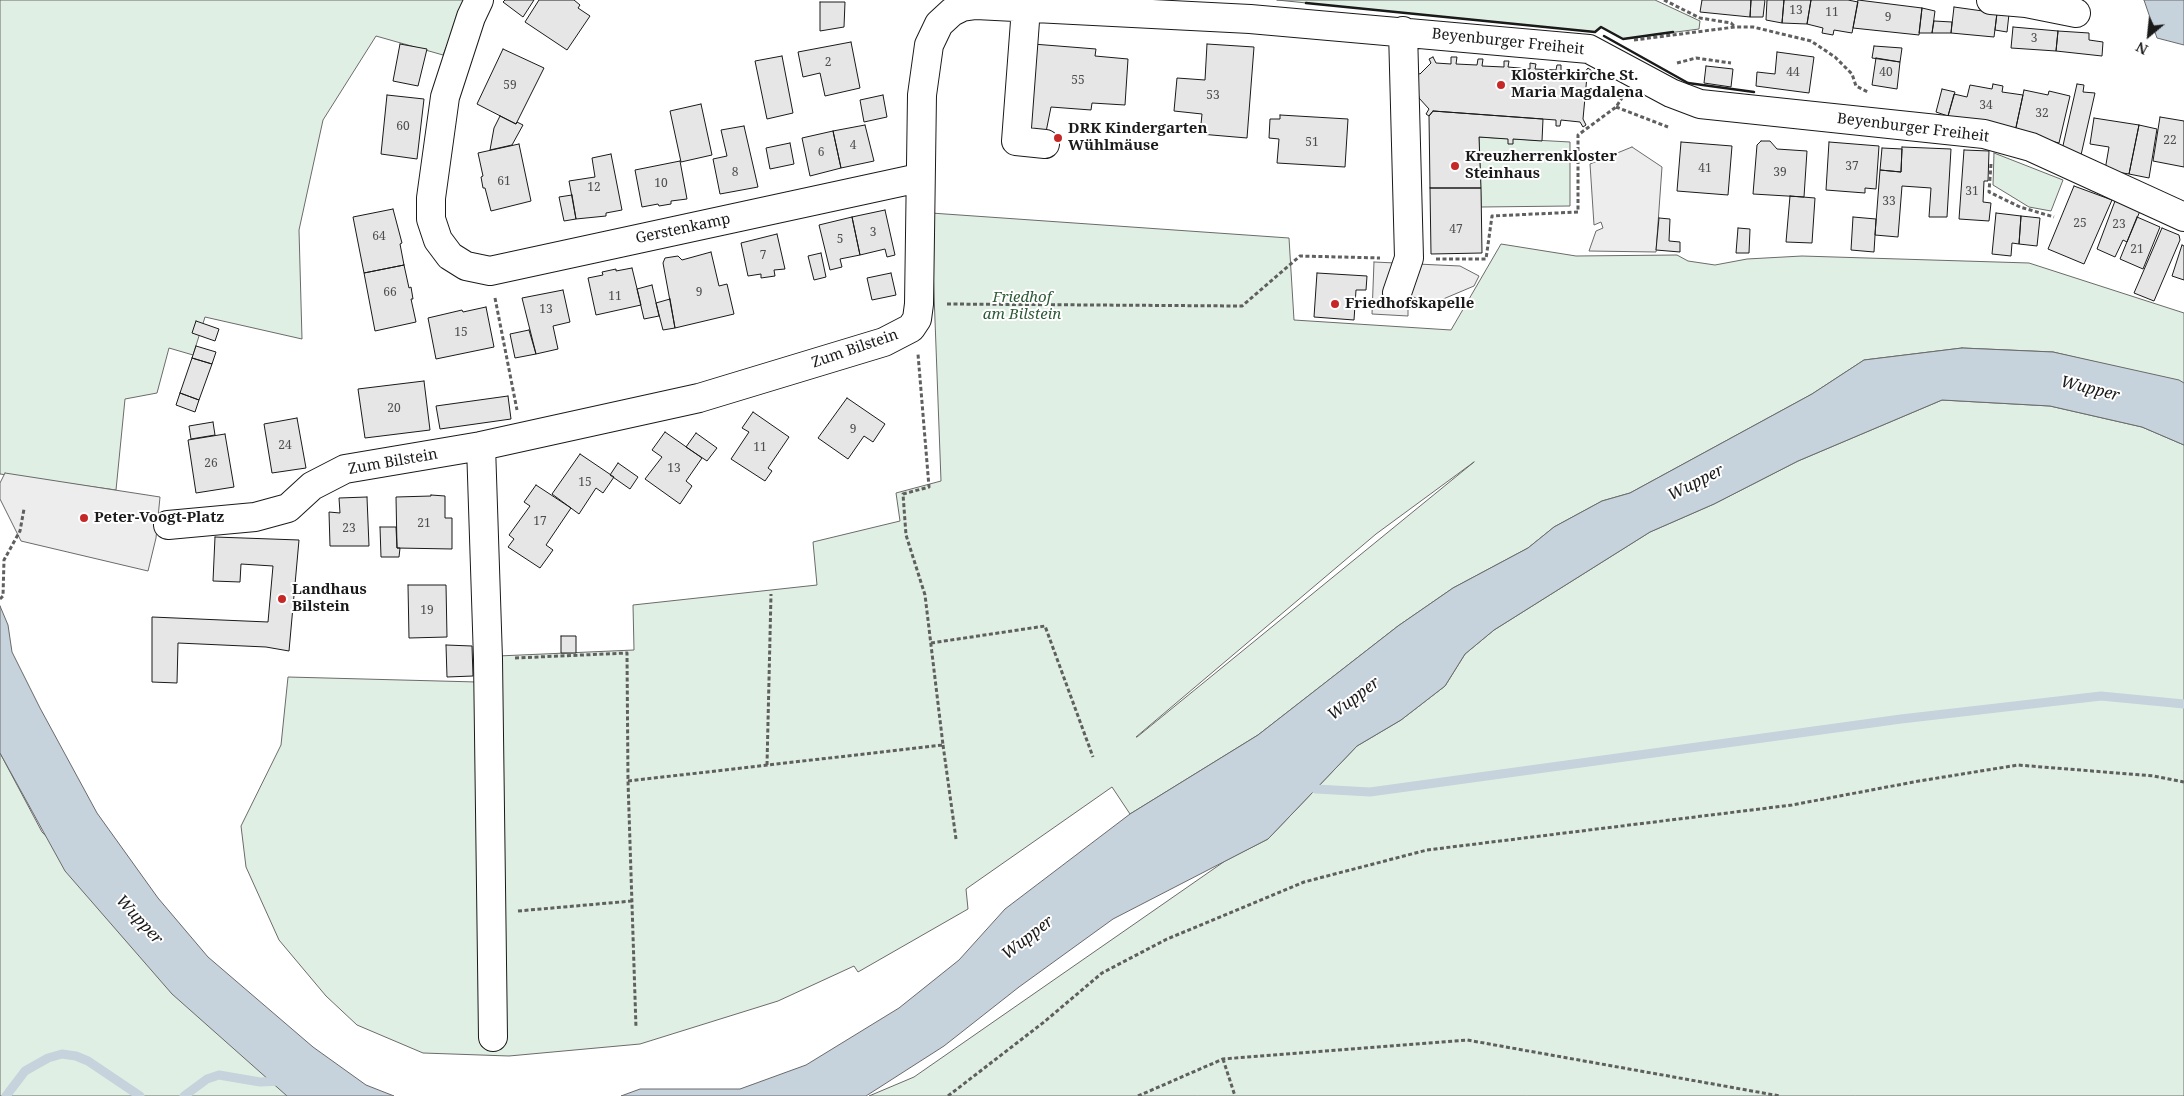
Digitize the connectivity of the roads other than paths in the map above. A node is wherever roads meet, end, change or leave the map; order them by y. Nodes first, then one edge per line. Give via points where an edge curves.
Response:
1 (479, 0) edge
2 (1991, 0) edge
3 (2026, 1) edge
4 (1100, 6) edge
5 (1026, 8) junction
6 (2076, 14) dead end
7 (1403, 31) junction
8 (1045, 144) dead end
9 (919, 178) junction
10 (2184, 217) edge
11 (1397, 293) dead end
12 (481, 446) junction
13 (168, 524) dead end
14 (493, 1037) dead end

1 - 9 street, Gerstenkamp via 445,97 430,198 431,219 438,240 450,256 466,266 490,271
2 - 3 street
3 - 6 street
4 - 5 street, Beyenburger Freiheit
4 - 7 street, Beyenburger Freiheit
5 - 8 street via 1016,140
5 - 9 street, Beyenburger Freiheit via 962,7 939,24 929,46 922,95
7 - 10 street, Beyenburger Freiheit via 1589,49 1684,100 1700,104 1992,136 2031,146
7 - 11 street via 1409,258
9 - 12 street, Zum Bilstein via 917,314 911,328 884,342 699,398
12 - 13 street, Zum Bilstein via 345,469 312,486 288,508 255,517
12 - 14 street via 488,659

